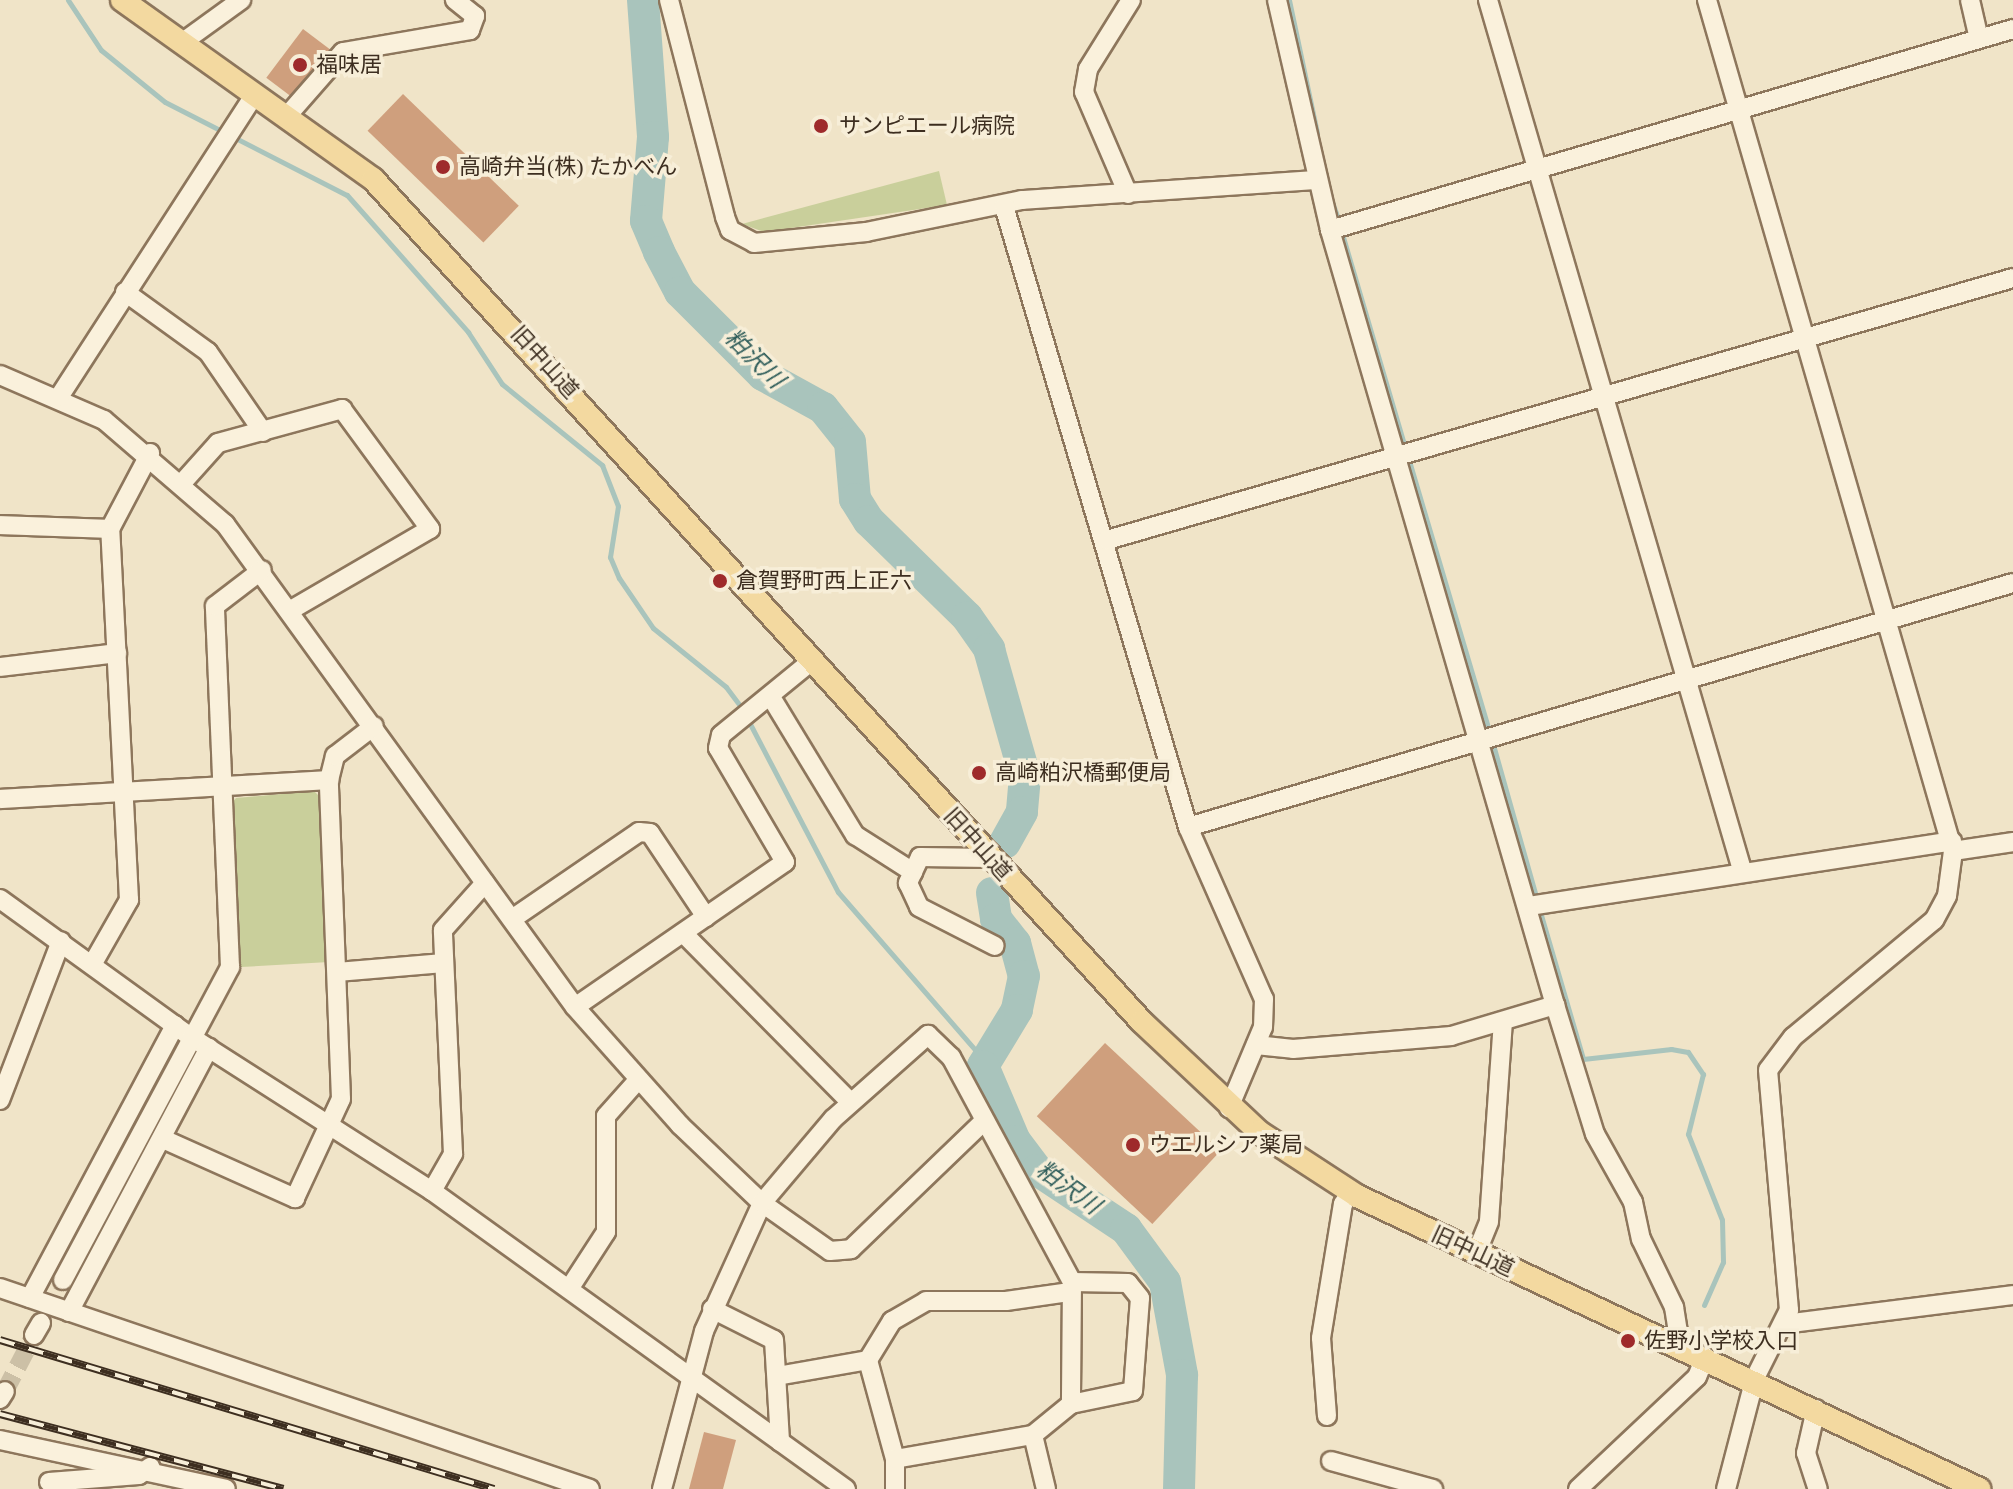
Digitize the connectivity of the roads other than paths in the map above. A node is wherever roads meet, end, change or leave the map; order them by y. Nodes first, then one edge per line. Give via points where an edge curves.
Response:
1 (122, 0) edge
2 (241, 0) edge
3 (455, 0) edge
4 (669, 0) edge
5 (1131, 0) edge
6 (1277, 0) edge
7 (1488, 0) edge
8 (1707, 0) edge
9 (1970, 0) edge
10 (2013, 29) edge
11 (1979, 38) junction
12 (183, 42) junction
13 (255, 94) junction
14 (1739, 108) junction
15 (287, 116) junction
16 (1537, 165) junction
17 (1317, 180) junction
18 (1128, 194) junction
19 (1004, 206) junction
20 (1330, 230) junction
21 (2013, 278) edge
22 (125, 292) junction
23 (1807, 338) junction
24 (0, 375) edge
25 (1605, 396) junction
26 (59, 397) junction
27 (263, 432) junction
28 (150, 453) junction
29 (1398, 456) junction
30 (183, 482) junction
31 (0, 525) edge
32 (110, 529) junction
33 (1107, 540) junction
34 (262, 570) junction
35 (2013, 583) edge
36 (291, 610) junction
37 (1889, 619) junction
38 (117, 653) junction
39 (813, 660) junction
40 (0, 667) edge
41 (1688, 679) junction
42 (771, 697) junction
43 (374, 726) junction
44 (1481, 740) junction
45 (329, 780) junction
46 (222, 787) junction
47 (124, 791) junction
48 (0, 799) edge
49 (1188, 827) junction
50 (2013, 842) edge
51 (1953, 846) junction
52 (990, 858) junction
53 (1742, 870) junction
54 (913, 872) junction
55 (485, 883) junction
56 (0, 899) edge
57 (1529, 906) junction
58 (706, 917) junction
59 (512, 919) junction
60 (683, 933) junction
61 (61, 941) junction
62 (995, 946) dead end
63 (93, 963) junction
64 (444, 963) junction
65 (337, 972) junction
66 (1555, 1005) junction
67 (575, 1007) junction
68 (1503, 1021) junction
69 (182, 1030) junction
70 (1256, 1045) junction
71 (209, 1048) junction
72 (638, 1080) junction
73 (0, 1100) edge
74 (850, 1102) junction
75 (1229, 1108) junction
76 (984, 1121) junction
77 (329, 1127) junction
78 (163, 1139) junction
79 (432, 1191) junction
80 (1351, 1192) junction
81 (762, 1203) junction
82 (1476, 1254) junction
83 (63, 1280) dead end
84 (1071, 1287) junction
85 (0, 1288) edge
86 (569, 1289) junction
87 (2013, 1295) edge
88 (30, 1298) junction
89 (712, 1309) junction
90 (69, 1312) junction
91 (1784, 1324) junction
92 (1680, 1346) junction
93 (1705, 1357) junction
94 (868, 1360) junction
95 (777, 1376) junction
96 (1755, 1378) junction
97 (688, 1379) junction
98 (1071, 1404) junction
99 (1816, 1409) junction
100 (1327, 1416) dead end
101 (1033, 1435) junction
102 (0, 1440) edge
103 (780, 1442) junction
104 (895, 1459) junction
105 (1331, 1461) dead end
106 (150, 1467) junction
107 (49, 1482) dead end
108 (226, 1489) edge
109 (590, 1489) edge
110 (662, 1489) edge
111 (846, 1489) edge
112 (895, 1489) edge
113 (1046, 1489) edge
114 (1433, 1489) edge
115 (1578, 1489) edge
116 (1726, 1489) edge
117 (1818, 1489) edge
118 (1979, 1489) edge

1 - 12 main road, 旧中山道
2 - 12 street
3 - 15 street via 475,16 470,30 343,52
4 - 19 street via 725,217 739,237 771,245
5 - 18 street via 1088,69 1084,92
6 - 17 street
7 - 16 street
8 - 14 street
9 - 11 street
10 - 11 street
11 - 14 street
12 - 13 main road, 旧中山道
13 - 15 main road, 旧中山道
13 - 22 street
14 - 16 street
14 - 23 street
15 - 39 main road, 旧中山道 via 373,179 442,250
16 - 20 street
16 - 25 street
17 - 18 street
17 - 20 street
18 - 19 street
19 - 33 street
20 - 29 street
21 - 23 street
22 - 26 street
22 - 27 street via 208,352
23 - 25 street
23 - 37 street
24 - 26 street
25 - 29 street
25 - 41 street
26 - 28 street
27 - 30 street via 218,443
27 - 36 street via 342,409 430,529
28 - 30 street
28 - 32 street
29 - 33 street
29 - 44 street
30 - 34 street
31 - 32 street
32 - 38 street
33 - 49 street
34 - 36 street
34 - 46 street via 215,606
35 - 37 street
36 - 43 street
37 - 41 street
37 - 51 street
38 - 40 street
38 - 47 street
39 - 42 street
39 - 52 main road, 旧中山道
41 - 44 street
41 - 53 street
42 - 54 street via 855,835
42 - 58 street via 718,748 785,862
43 - 45 street via 335,756
43 - 55 street
44 - 49 street
44 - 57 street
45 - 46 street
45 - 65 street
46 - 47 street
46 - 69 street via 230,967
47 - 48 street
47 - 63 street via 129,900
49 - 70 street via 1261,990 1265,1013
50 - 51 street
51 - 53 street
51 - 91 street via 1947,896 1934,920 1793,1037 1768,1070
52 - 54 street via 920,857
52 - 75 main road, 旧中山道
53 - 57 street
54 - 62 street via 910,899
55 - 59 street
55 - 64 street via 443,930
56 - 61 street
57 - 66 street
58 - 59 street via 650,833 639,832
58 - 60 street
59 - 67 street
60 - 67 street
60 - 74 street
61 - 63 street
61 - 73 street
63 - 69 street
64 - 65 street
64 - 79 street via 453,1154
65 - 77 street via 341,1099
66 - 68 street
66 - 92 street via 1595,1134 1633,1202 1641,1239 1674,1307
67 - 72 street
68 - 70 street via 1451,1036 1293,1049
68 - 82 street via 1489,1221
69 - 71 street
69 - 83 street
69 - 88 street
70 - 75 street
71 - 77 street
71 - 78 street
72 - 81 street
72 - 86 street via 606,1116 606,1232
74 - 76 street via 928,1035 951,1057
74 - 81 street
75 - 80 main road, 旧中山道
76 - 81 street via 851,1249 830,1251
76 - 84 street
77 - 78 street via 295,1198
77 - 79 street
78 - 90 street
79 - 86 street
80 - 82 main road, 旧中山道
80 - 100 street via 1343,1204 1321,1338
81 - 89 street
82 - 92 main road, 旧中山道
84 - 94 street via 1006,1301 926,1301 892,1321
84 - 98 street
84 - 98 street via 1128,1283 1140,1298 1133,1391
85 - 88 street
86 - 97 street
87 - 91 street
88 - 90 street
89 - 95 street via 774,1340
89 - 97 street
90 - 109 street
91 - 96 street
92 - 93 main road, 旧中山道
93 - 96 main road, 旧中山道
93 - 115 street via 1697,1377
94 - 95 street
94 - 104 street
95 - 103 street
96 - 99 main road, 旧中山道
96 - 116 street
97 - 103 street
97 - 110 street
98 - 101 street
99 - 117 street via 1806,1453
99 - 118 main road, 旧中山道
101 - 104 street
101 - 113 street
102 - 106 street
103 - 111 street
104 - 112 street
105 - 114 street
106 - 107 street via 139,1475
106 - 108 street

